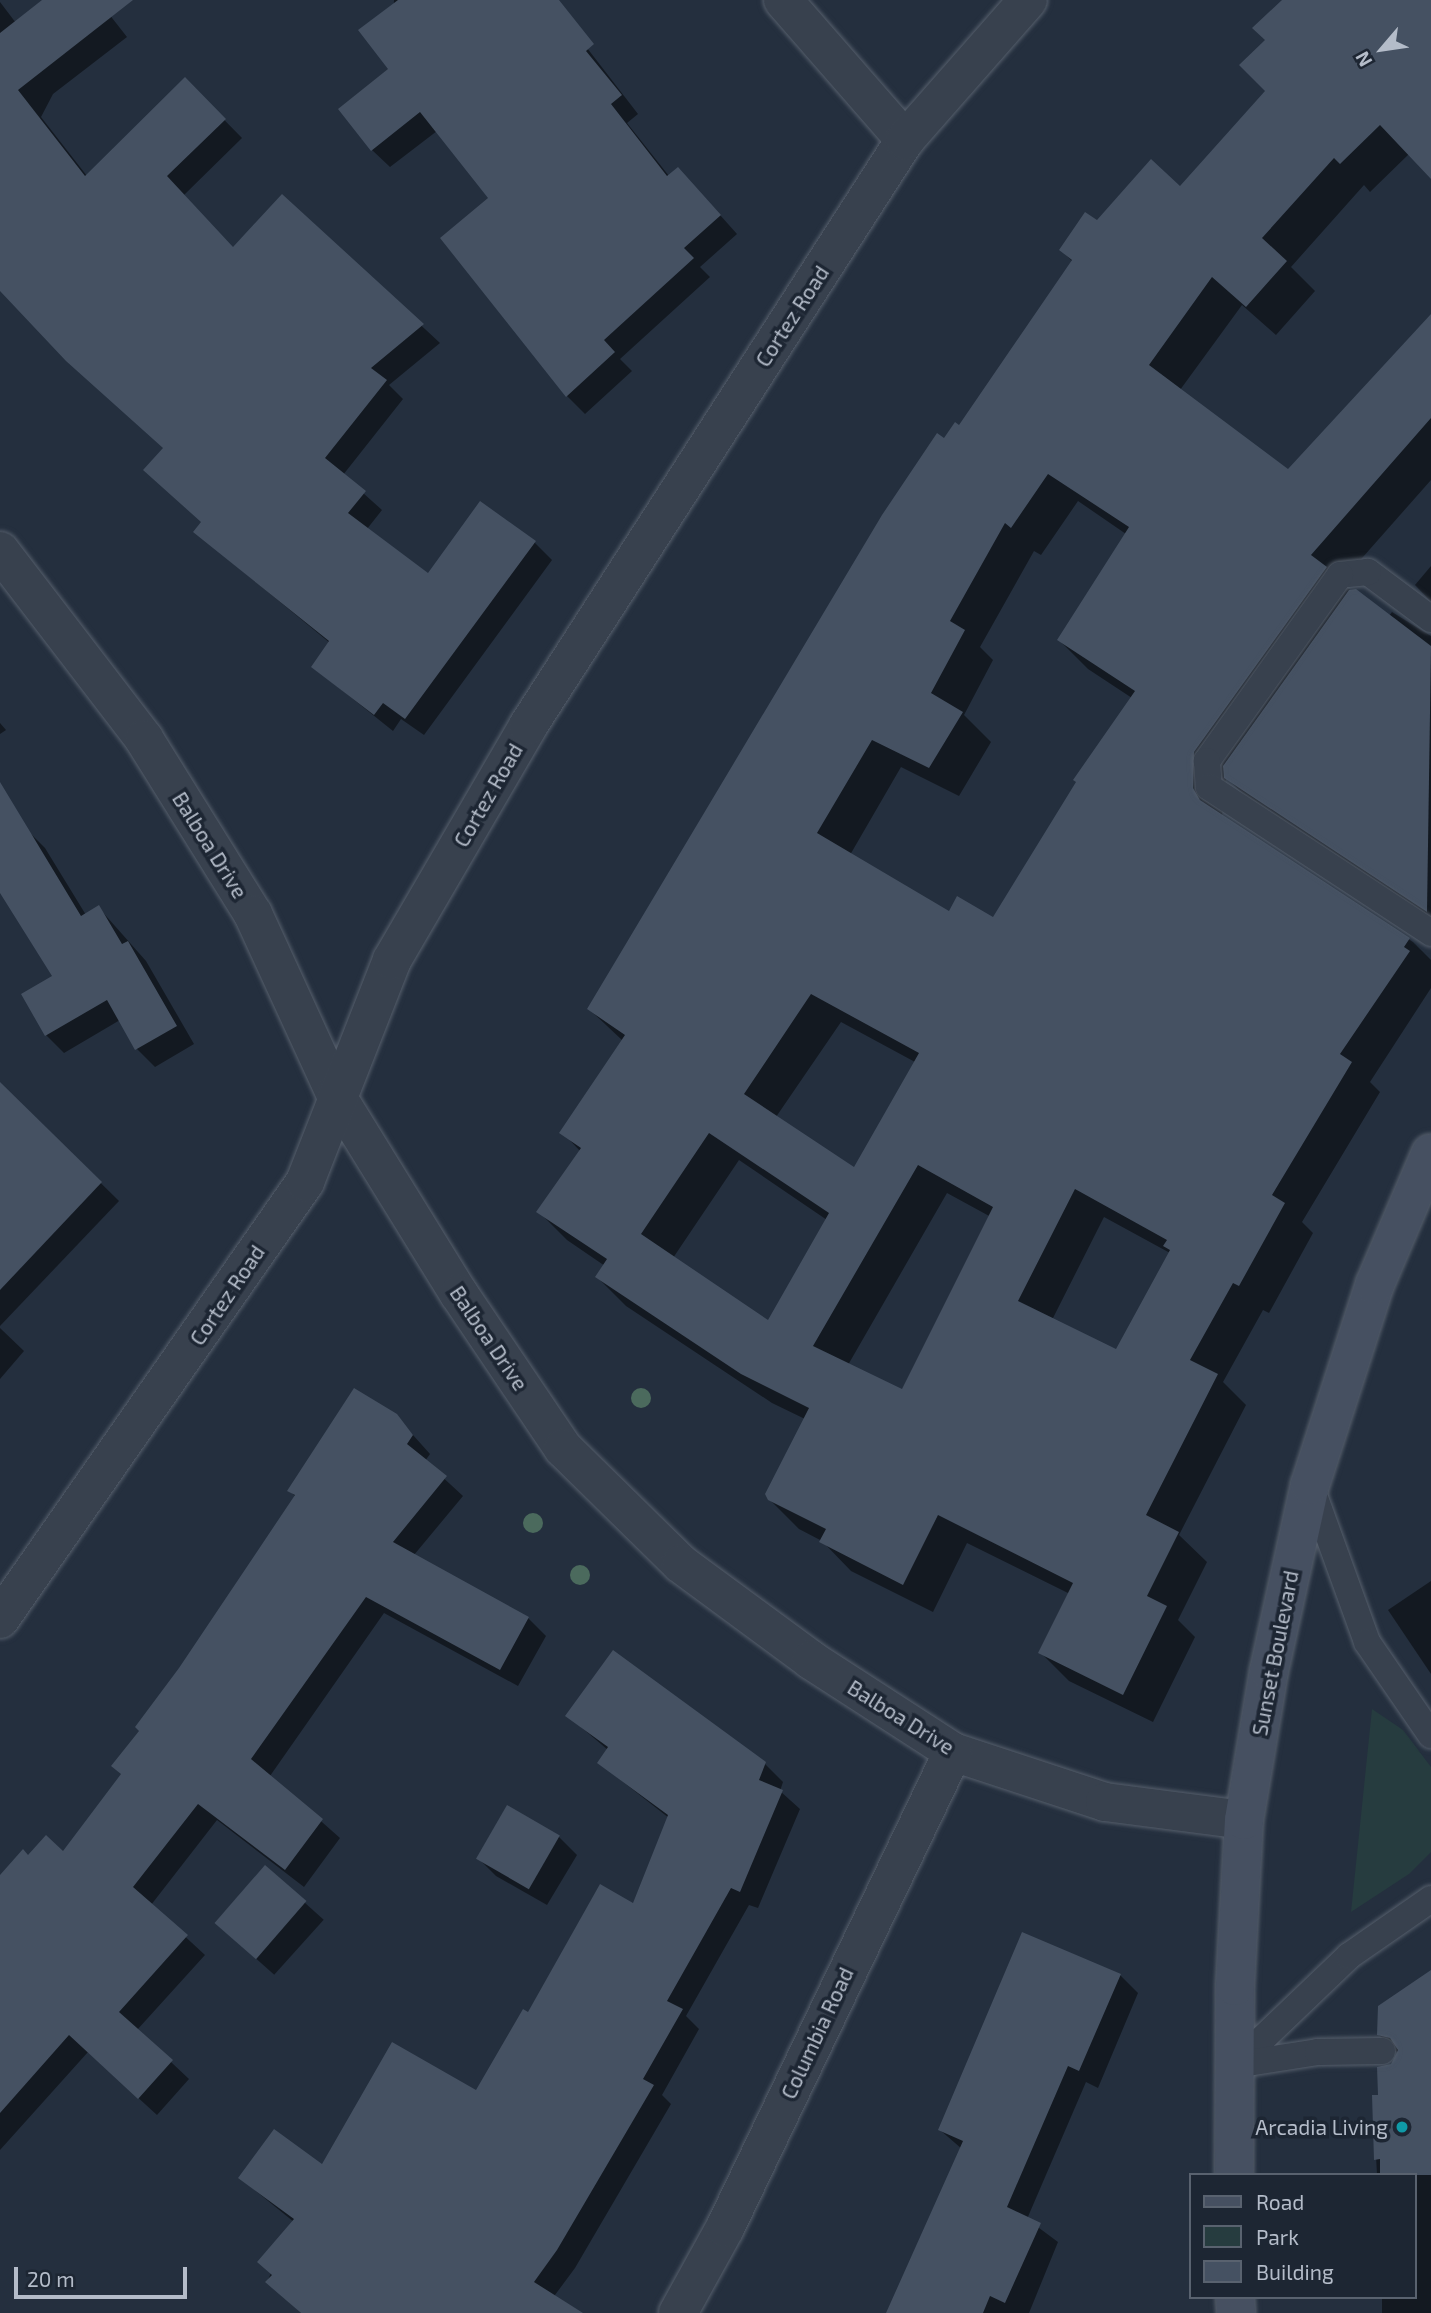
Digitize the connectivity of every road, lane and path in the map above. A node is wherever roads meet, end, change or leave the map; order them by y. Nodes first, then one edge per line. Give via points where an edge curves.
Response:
1 (783, 0) edge
2 (1028, 0) edge
3 (905, 140) junction
4 (0, 551) edge
5 (1431, 619) edge
6 (1431, 933) edge
7 (336, 1095) junction
8 (1431, 1153) edge
9 (1310, 1485) junction
10 (0, 1619) edge
11 (1431, 1735) edge
12 (953, 1752) junction
13 (1244, 1820) junction
14 (1431, 1899) edge
15 (1382, 2051) dead end
16 (1235, 2065) junction
17 (1234, 2173) edge
18 (678, 2313) edge

1 - 3 street
2 - 3 street, Cortez Road
3 - 7 street, Cortez Road via 528,726 392,960
4 - 7 street, Balboa Drive via 144,739 253,914
5 - 6 lane via 1368,572 1340,576 1207,761 1209,787
7 - 10 street, Cortez Road via 304,1182
7 - 12 street, Balboa Drive via 459,1294 563,1448 681,1564 811,1660
8 - 9 main road, Sunset Boulevard via 1375,1284
9 - 11 lane via 1367,1642
9 - 13 main road, Sunset Boulevard via 1269,1671
12 - 13 street, Balboa Drive via 1105,1802
12 - 18 street, Columbia Road via 724,2228
13 - 16 main road, Sunset Boulevard
14 - 16 lane via 1349,1956
15 - 16 lane via 1318,2052
16 - 17 main road, Sunset Boulevard

